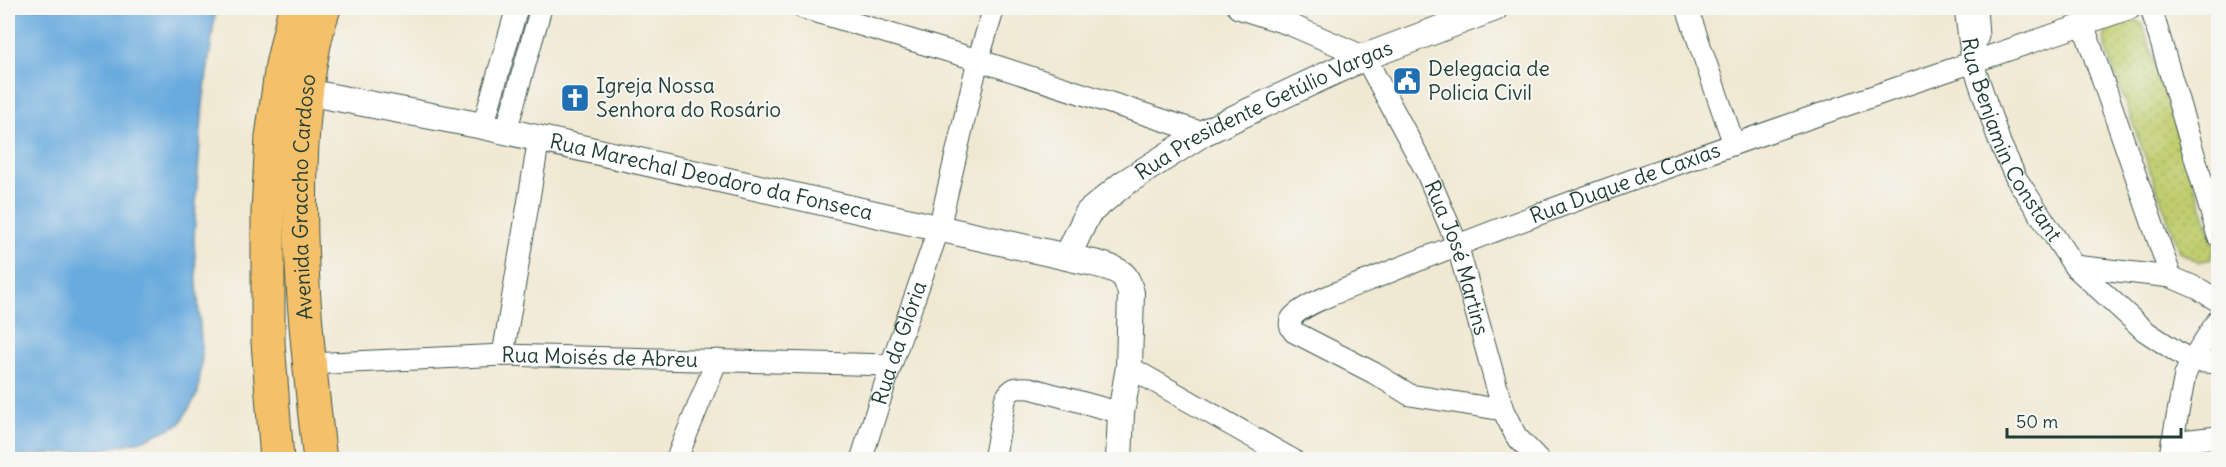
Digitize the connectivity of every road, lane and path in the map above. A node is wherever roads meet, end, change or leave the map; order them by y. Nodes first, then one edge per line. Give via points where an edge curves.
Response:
1 (295, 8) edge
2 (324, 8) edge
3 (517, 8) edge
4 (541, 8) edge
5 (803, 8) edge
6 (994, 8) edge
7 (1238, 8) edge
8 (1495, 8) edge
9 (1687, 8) edge
10 (1957, 8) edge
11 (1965, 8) edge
12 (1979, 8) edge
13 (2131, 8) edge
14 (2151, 8) edge
15 (2084, 24) junction
16 (1365, 57) junction
17 (978, 60) junction
18 (1972, 61) junction
19 (306, 92) junction
20 (495, 129) junction
21 (1203, 133) junction
22 (539, 138) junction
23 (1734, 144) junction
24 (939, 228) junction
25 (2218, 236) edge
26 (1457, 244) junction
27 (1067, 257) junction
28 (2073, 266) junction
29 (2171, 278) junction
30 (2218, 301) edge
31 (2218, 320) edge
32 (503, 355) junction
33 (717, 360) junction
34 (2191, 361) junction
35 (2218, 363) edge
36 (309, 364) junction
37 (891, 365) junction
38 (1129, 368) junction
39 (1503, 410) junction
40 (1121, 413) junction
41 (2218, 437) edge
42 (2171, 451) edge
43 (1287, 458) edge
44 (278, 459) edge
45 (320, 459) edge
46 (676, 459) edge
47 (861, 459) edge
48 (994, 459) edge
49 (1119, 459) edge
50 (1539, 459) edge

1 - 44 main road, Avenida Graccho Cardoso via 275,116 268,212 268,342
2 - 19 main road, Avenida Graccho Cardoso
3 - 20 street
4 - 20 street
5 - 17 street
6 - 17 street, Rua da Glória
7 - 16 street via 1291,25
8 - 16 street, Rua Presidente Getúlio Vargas
9 - 23 street
10 - 18 street
11 - 18 street, Rua Benjamin Constant
12 - 18 street via 1981,36
13 - 15 street, Rua Duque de Caxias
14 - 25 street
15 - 18 street, Rua Duque de Caxias
15 - 29 street
16 - 21 street, Rua Presidente Getúlio Vargas
16 - 26 street, Rua José Martins via 1426,171
17 - 21 street
17 - 24 street, Rua da Glória
18 - 23 street, Rua Duque de Caxias
18 - 28 street, Rua Benjamin Constant via 2016,178
19 - 20 street, Rua Marechal Deodoro da Fonseca
19 - 36 main road, Avenida Graccho Cardoso via 300,227
20 - 22 street, Rua Marechal Deodoro da Fonseca
21 - 27 street, Rua Presidente Getúlio Vargas via 1123,184 1088,213
22 - 24 street, Rua Marechal Deodoro da Fonseca
22 - 32 street
23 - 26 street, Rua Duque de Caxias
24 - 27 street, Rua Marechal Deodoro da Fonseca
24 - 37 street, Rua da Glória
26 - 39 street, Rua José Martins
26 - 39 street, Rua Duque de Caxias via 1318,300 1293,316 1290,327 1410,394
27 - 38 street, Rua Marechal Deodoro da Fonseca via 1114,270 1128,282
28 - 29 street
28 - 34 street, Rua Benjamin Constant via 2145,331
29 - 30 street via 2199,288
31 - 34 street
32 - 33 street, Rua Moisés de Abreu
32 - 36 street, Rua Moisés de Abreu
33 - 37 street, Rua Moisés de Abreu
33 - 46 street
34 - 35 street
34 - 42 street via 2178,403
36 - 45 main road, Avenida Graccho Cardoso
37 - 47 street, Rua da Glória
38 - 40 street
38 - 43 street
39 - 50 street, Rua José Martins via 1516,436
40 - 48 street via 1016,387 1005,400
40 - 49 street
41 - 42 street

